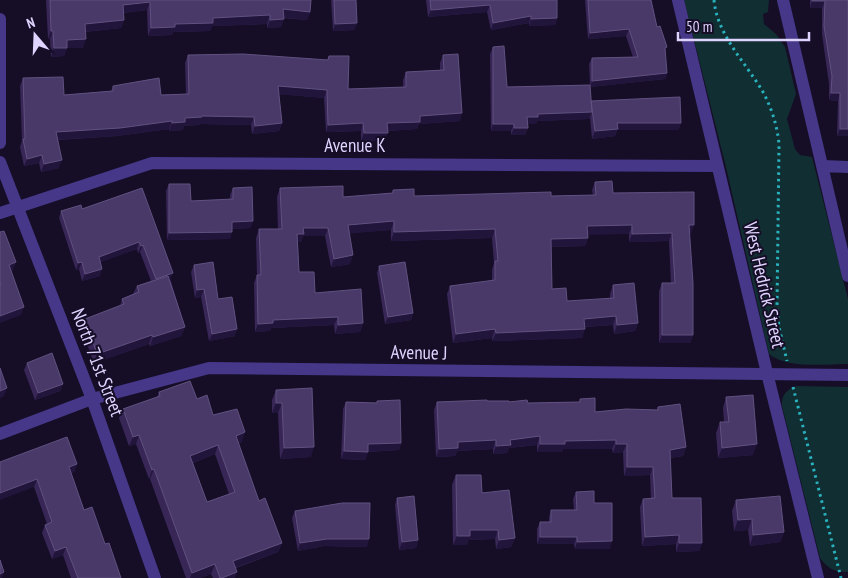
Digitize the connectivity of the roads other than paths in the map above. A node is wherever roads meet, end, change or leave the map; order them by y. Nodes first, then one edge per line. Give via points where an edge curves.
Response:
1 (678, 0) edge
2 (783, 0) edge
3 (0, 19) edge
4 (0, 143) edge
5 (0, 162) edge
6 (717, 166) junction
7 (823, 166) junction
8 (848, 167) edge
9 (17, 207) junction
10 (0, 213) edge
11 (848, 276) edge
12 (766, 373) junction
13 (848, 375) edge
14 (92, 399) junction
15 (0, 434) edge
16 (155, 578) edge
17 (818, 578) edge

1 - 6 street, West Hedrick Street
2 - 7 street
3 - 4 street
5 - 9 street, North 71st Street
6 - 9 street, Avenue K via 152,163
6 - 12 street, West Hedrick Street
7 - 8 street
7 - 11 street
9 - 10 street, Avenue K
9 - 14 street, North 71st Street
12 - 13 street, Avenue J
12 - 14 street, Avenue J via 208,368
12 - 17 street, West Hedrick Street
14 - 15 street, Avenue J
14 - 16 street, North 71st Street

